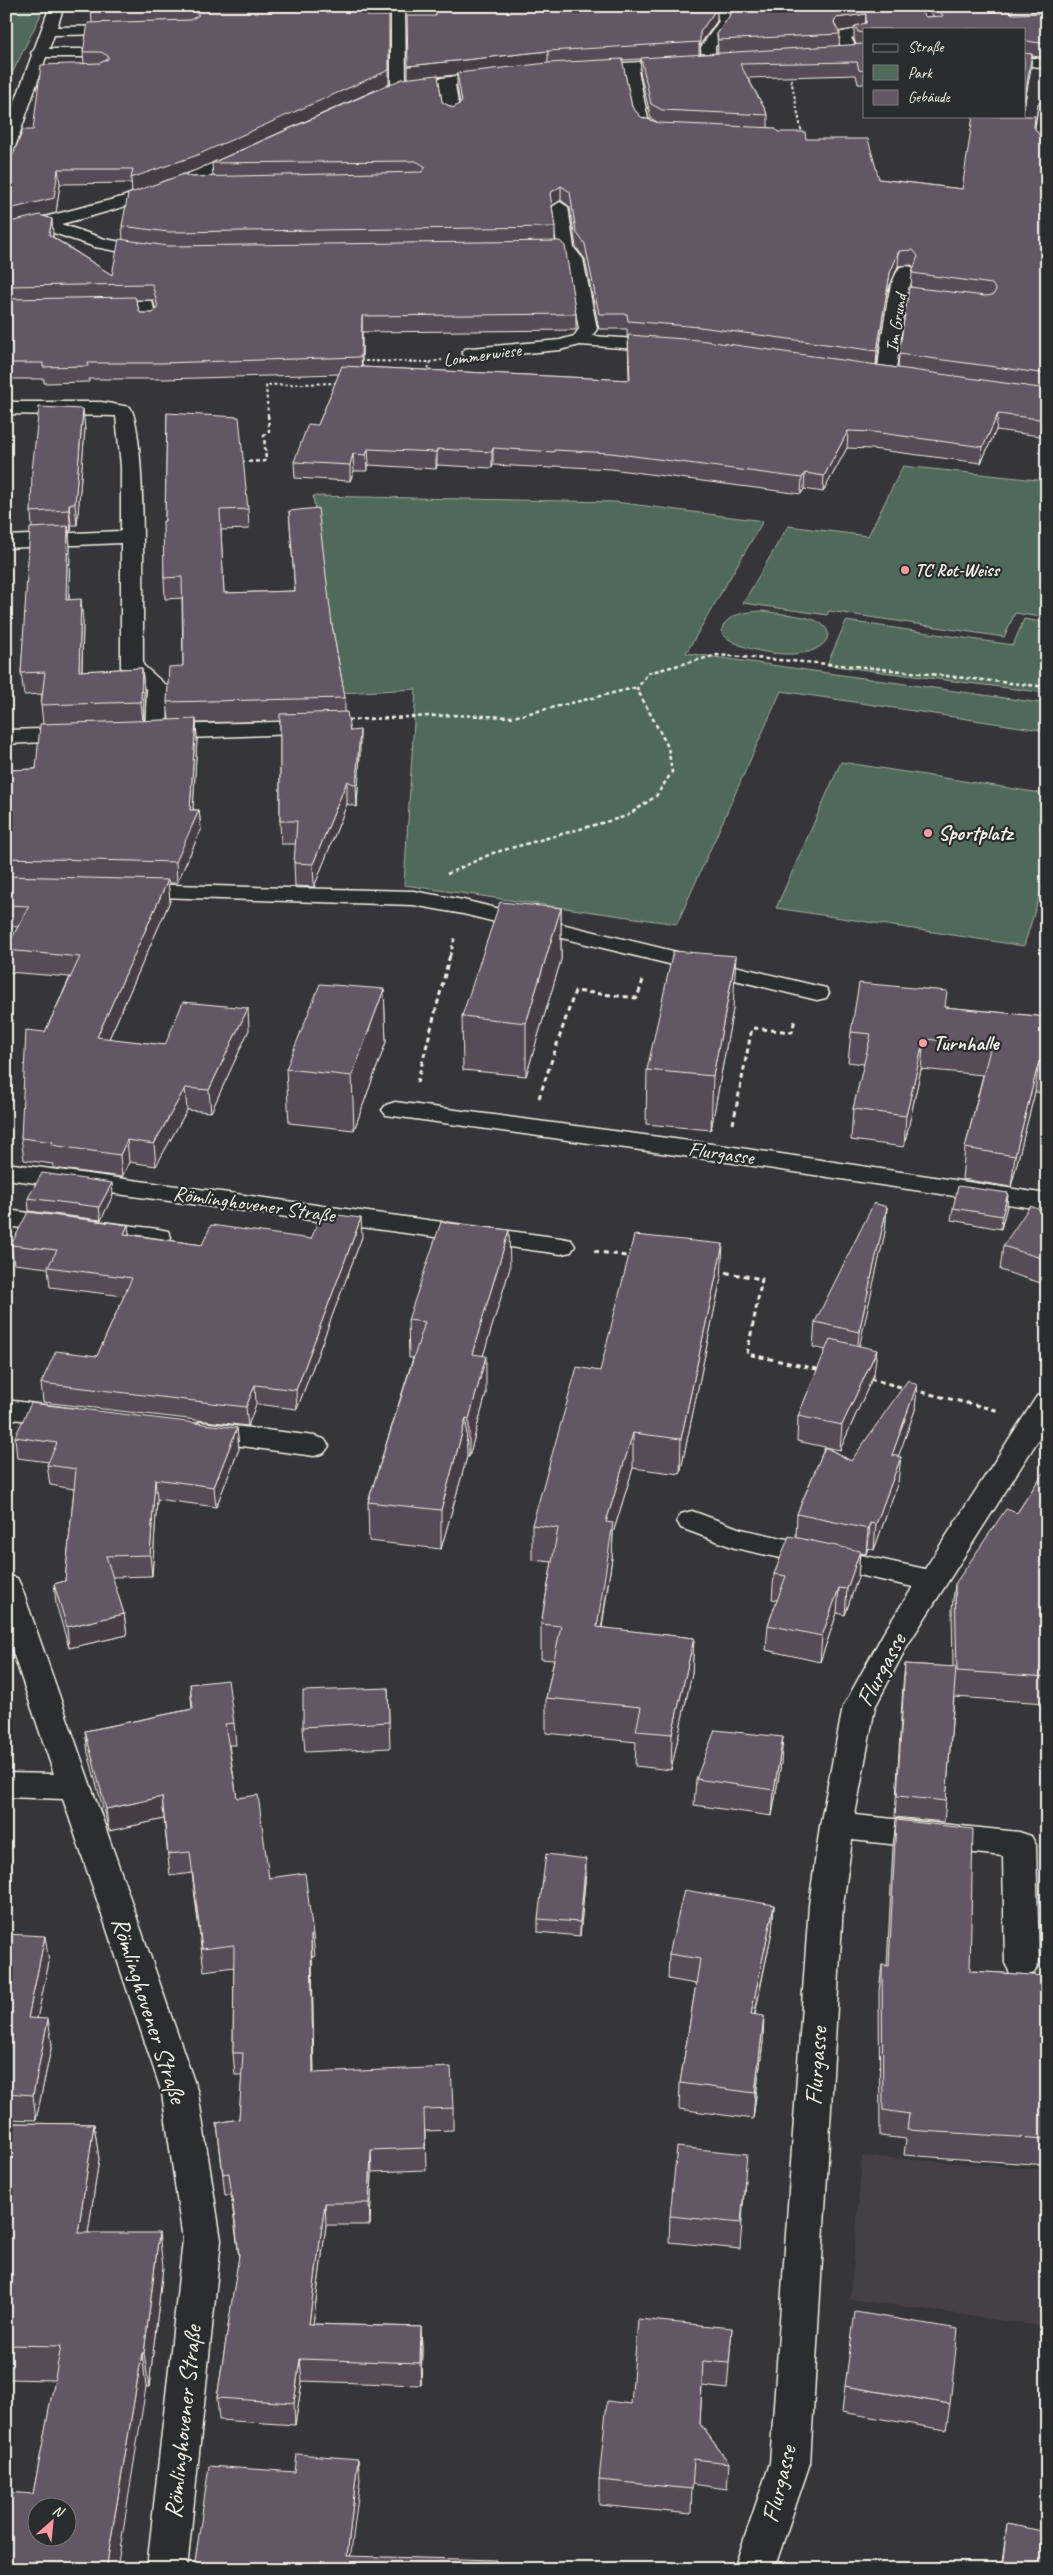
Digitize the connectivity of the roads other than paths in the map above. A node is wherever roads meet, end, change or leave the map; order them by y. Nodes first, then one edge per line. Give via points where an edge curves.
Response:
1 (57, 6) edge
2 (398, 6) edge
3 (716, 6) edge
4 (133, 29) edge
5 (47, 31) junction
6 (860, 32) edge
7 (38, 53) junction
8 (99, 53) edge
9 (852, 53) edge
10 (728, 61) edge
11 (1026, 61) edge
12 (710, 62) junction
13 (1047, 64) edge
14 (630, 67) junction
15 (574, 70) edge
16 (52, 72) edge
17 (33, 73) junction
18 (511, 74) edge
19 (446, 81) junction
20 (399, 87) junction
21 (384, 93) edge
22 (1047, 104) edge
23 (452, 116) edge
24 (687, 132) edge
25 (1047, 148) edge
26 (6, 150) edge
27 (256, 151) edge
28 (176, 185) junction
29 (223, 185) edge
30 (560, 207) dead end
31 (44, 224) junction
32 (6, 232) edge
33 (566, 249) junction
34 (510, 250) edge
35 (169, 254) edge
36 (906, 271) dead end
37 (898, 294) junction
38 (917, 296) edge
39 (82, 306) edge
40 (148, 322) edge
41 (580, 340) junction
42 (679, 347) edge
43 (471, 354) road end
44 (867, 372) edge
45 (886, 375) junction
46 (905, 377) edge
47 (6, 408) edge
48 (132, 537) junction
49 (6, 542) edge
50 (333, 727) edge
51 (96, 734) edge
52 (6, 737) edge
53 (106, 890) edge
54 (808, 992) road end
55 (402, 1111) road end
56 (6, 1171) edge
57 (1047, 1202) edge
58 (6, 1218) edge
59 (158, 1237) edge
60 (561, 1246) road end
61 (6, 1409) edge
62 (1041, 1411) edge
63 (93, 1419) edge
64 (180, 1430) edge
65 (314, 1446) dead end
66 (692, 1521) dead end
67 (934, 1581) junction
68 (6, 1586) edge
69 (6, 1785) edge
70 (75, 1787) junction
71 (837, 1826) junction
72 (1022, 1963) dead end
73 (167, 2569) edge
74 (754, 2569) edge

1 - 5 street
2 - 20 street
3 - 12 street via 726,21 708,47
4 - 5 street
5 - 7 street
6 - 9 street via 842,36
7 - 8 street
7 - 17 street
10 - 12 street
11 - 13 street
12 - 14 street
14 - 15 street
14 - 24 street via 641,120 646,126 659,131
16 - 17 street
17 - 26 street
18 - 19 street
19 - 20 street
19 - 23 street
20 - 21 street
22 - 25 street via 1042,140
27 - 28 street
28 - 29 street
28 - 31 street via 126,203
30 - 33 street
31 - 32 street
31 - 35 street via 125,249
33 - 34 street
33 - 41 street via 575,259 588,329
36 - 37 street, Im Grund
37 - 38 street
37 - 45 street, Im Grund
39 - 40 street via 146,305
41 - 42 street, Lommerwiese
41 - 43 street, Lommerwiese
44 - 45 street
45 - 46 street
47 - 48 street via 123,411 127,419 131,466
48 - 49 street
48 - 50 street via 132,667 158,688 146,733
51 - 52 street
53 - 54 street via 414,898 463,907
55 - 57 street, Flurgasse via 727,1154
56 - 60 street, Römlinghovener Straße
58 - 59 street
61 - 63 street
62 - 67 street, Flurgasse
64 - 65 street
66 - 67 street via 735,1538
67 - 71 street, Flurgasse via 894,1642 859,1707
68 - 70 street, Römlinghovener Straße
69 - 70 street
70 - 73 street, Römlinghovener Straße via 180,2093 202,2240
71 - 72 street via 1019,1845
71 - 74 street, Flurgasse via 826,1905 790,2464

